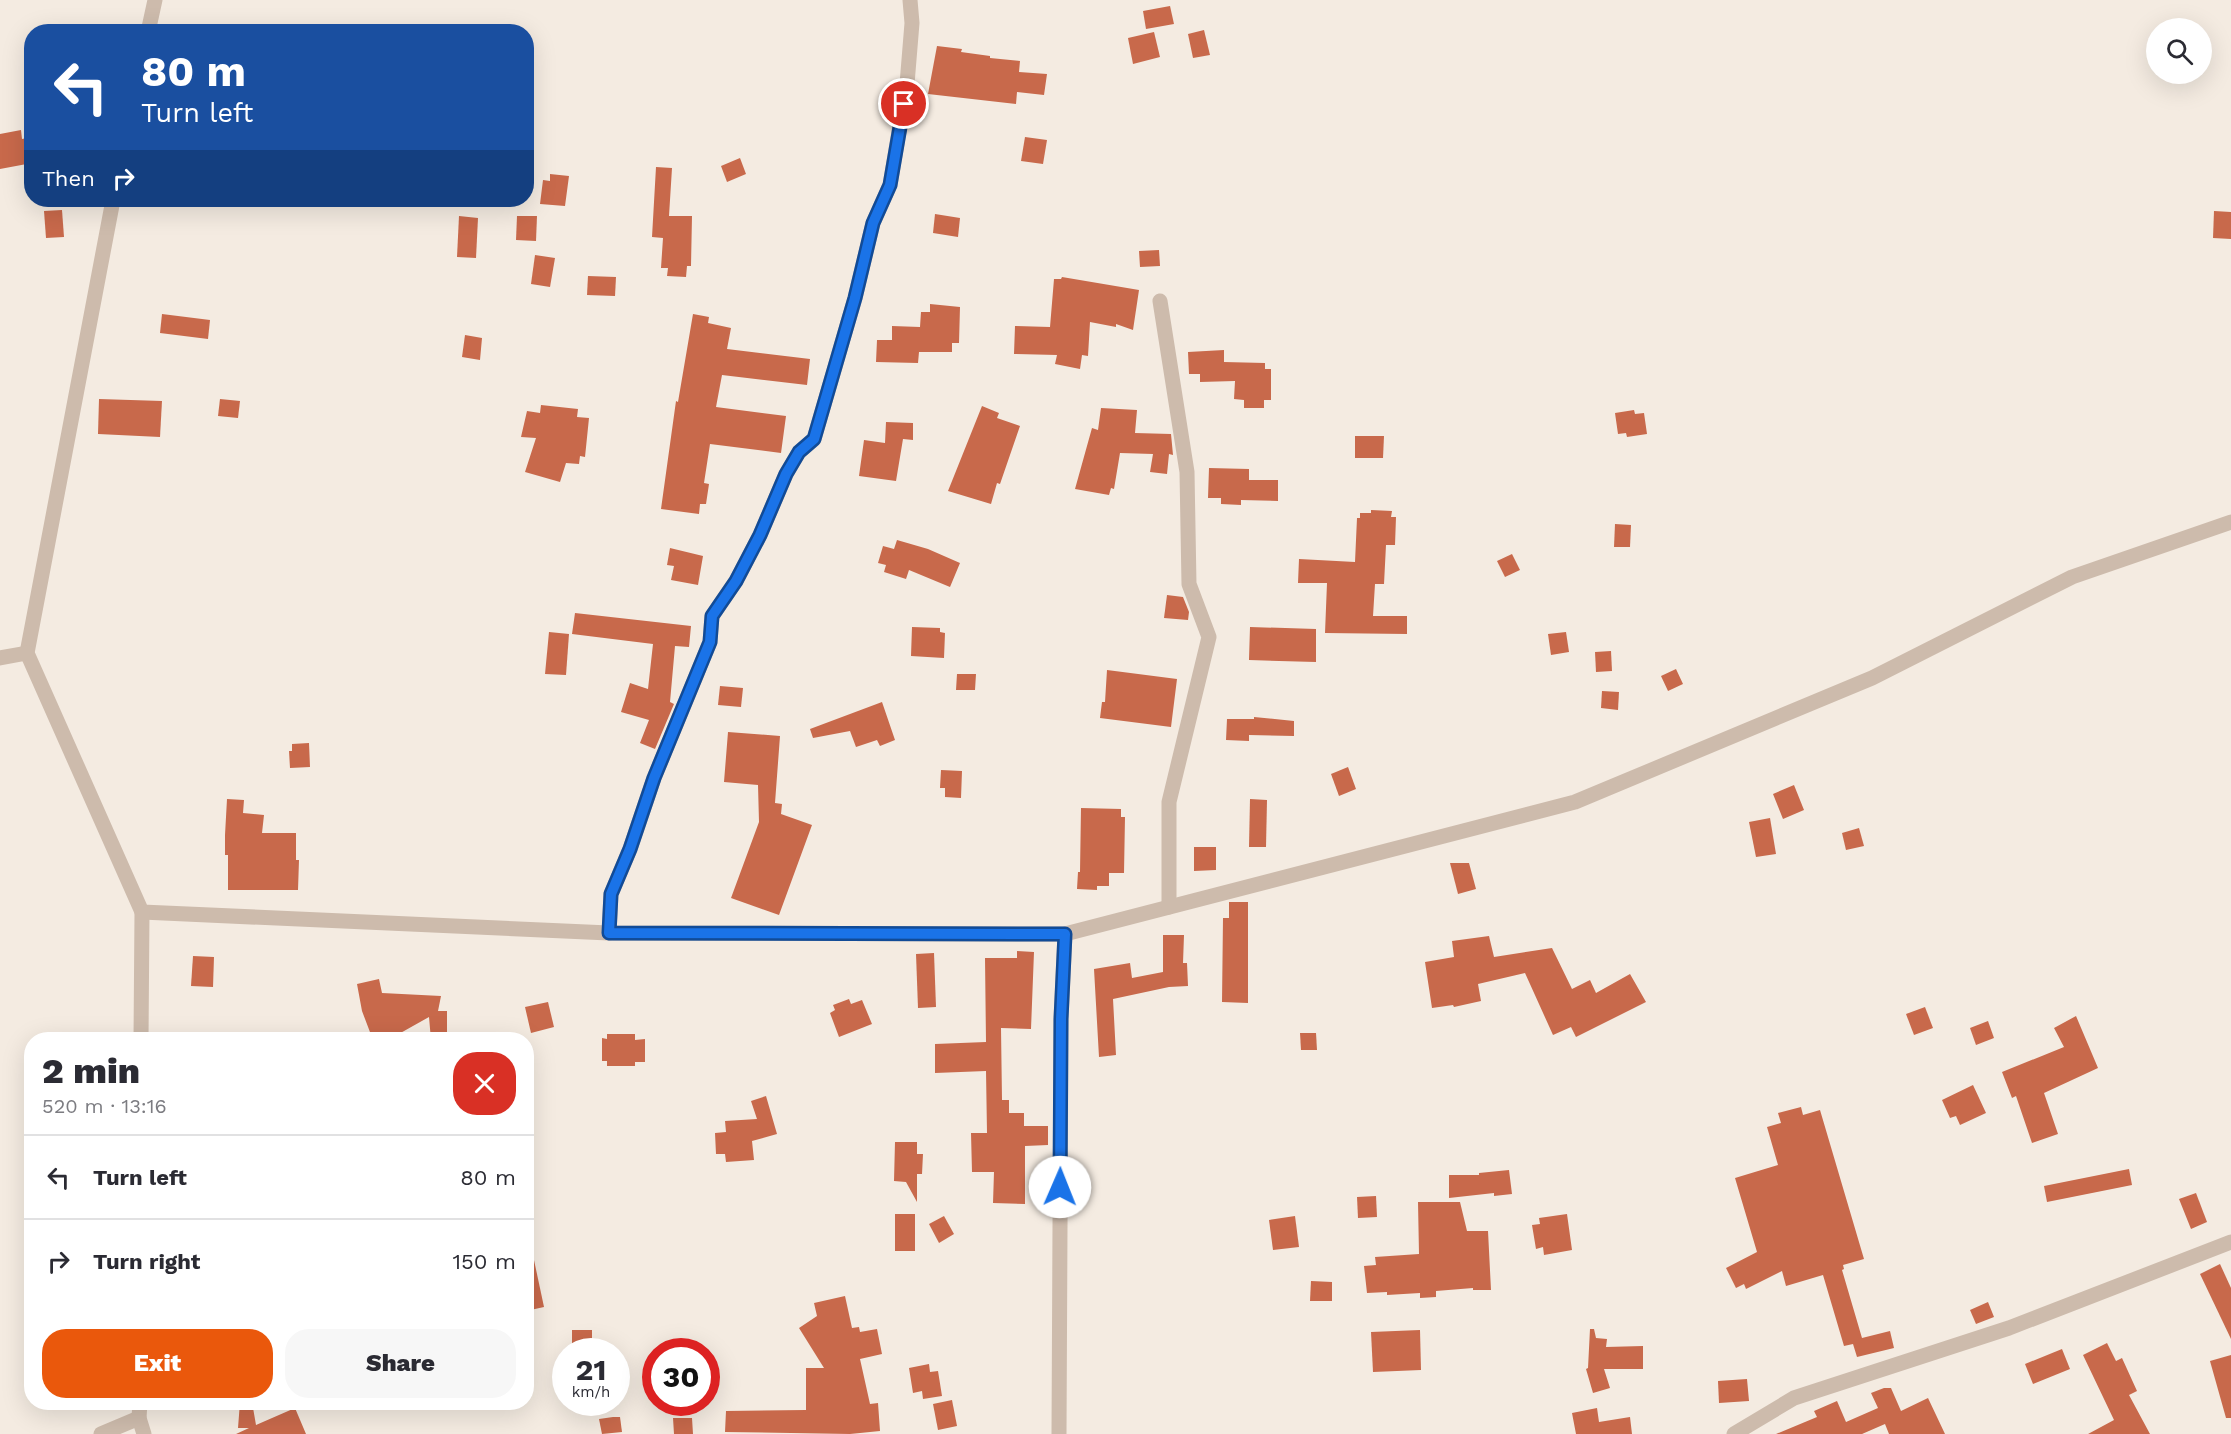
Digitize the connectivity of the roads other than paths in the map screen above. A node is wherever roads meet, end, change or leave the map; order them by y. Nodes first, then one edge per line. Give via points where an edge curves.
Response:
1 (155, 0) edge
2 (910, 0) edge
3 (150, 24) edge
4 (112, 207) edge
5 (1160, 300) dead end
6 (2231, 522) edge
7 (27, 653) junction
8 (0, 658) edge
9 (1169, 907) junction
10 (142, 912) junction
11 (609, 933) junction
12 (1065, 934) junction
13 (141, 1032) edge
14 (2231, 1242) edge
15 (140, 1410) edge
16 (101, 1434) edge
17 (144, 1434) edge
18 (1059, 1434) edge
19 (1734, 1434) edge

1 - 3 street
2 - 11 street via 907,84 890,185 873,223 814,439 799,452 786,474 736,581 712,616 710,642 611,894
4 - 7 street
5 - 9 street via 1187,472 1189,584 1209,637 1169,802
6 - 9 street via 2073,578 1872,678 1575,802
7 - 8 street
7 - 10 street
9 - 12 street
10 - 11 street
10 - 13 street
11 - 12 street
12 - 18 street
14 - 19 street via 2010,1328 1794,1398
15 - 16 street
15 - 17 street

